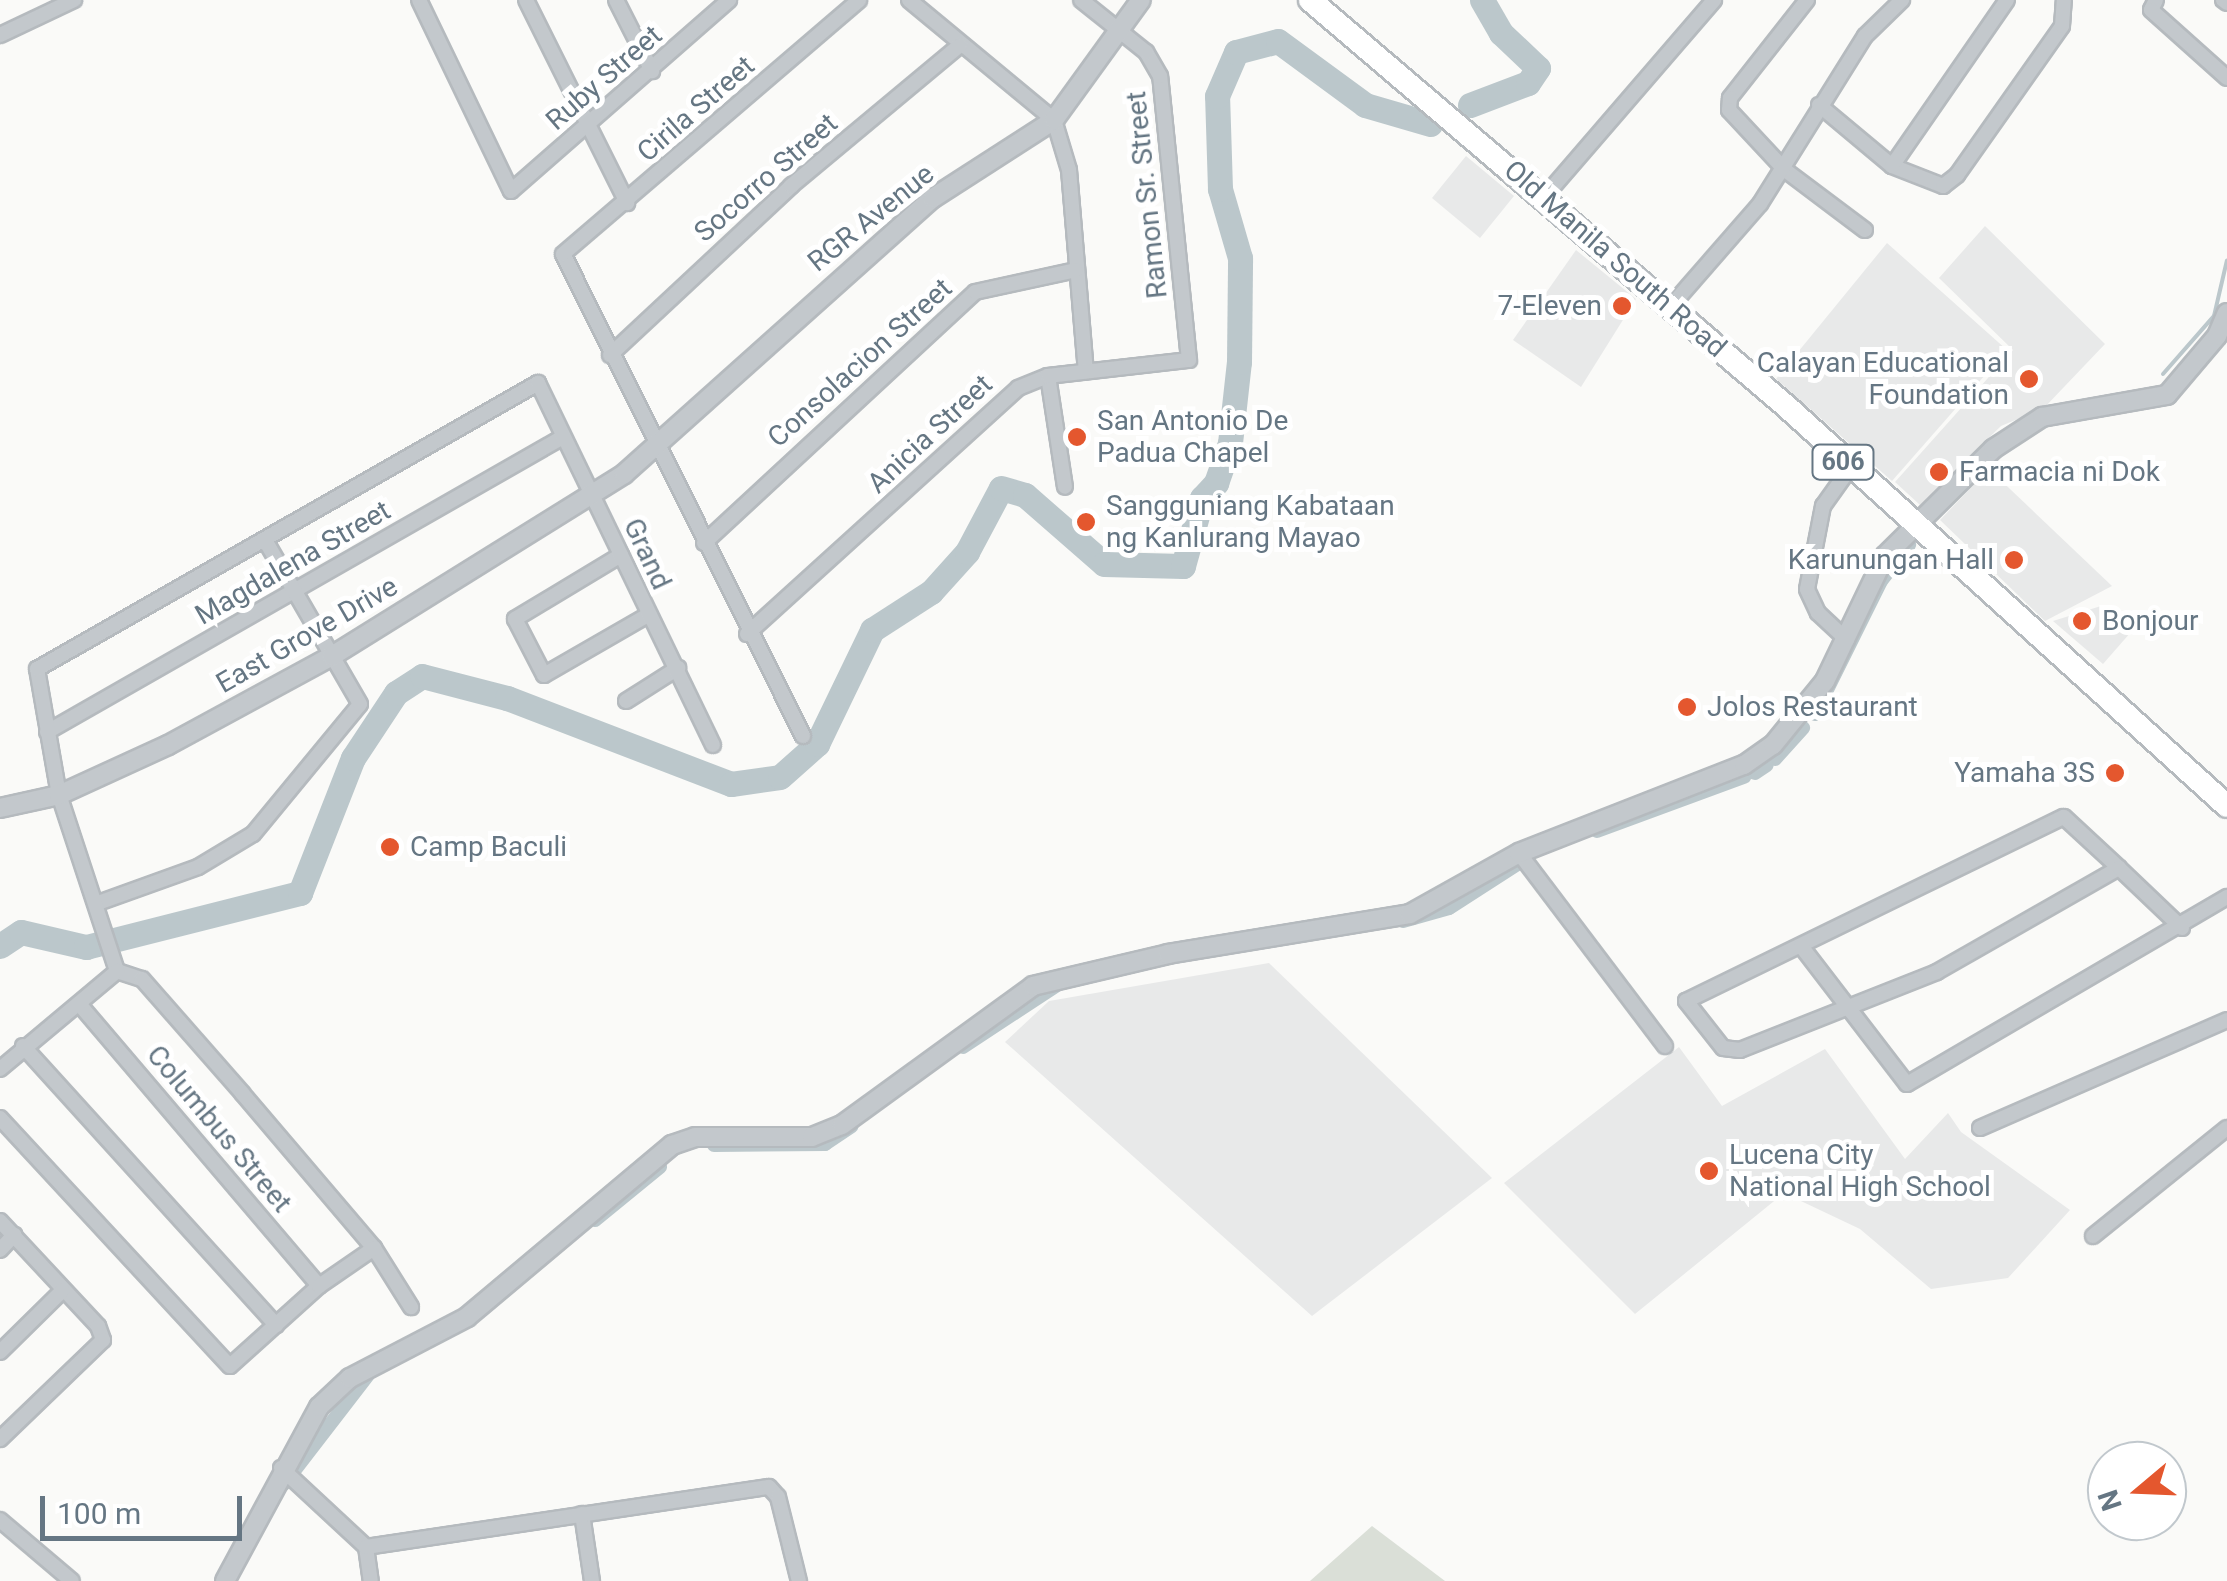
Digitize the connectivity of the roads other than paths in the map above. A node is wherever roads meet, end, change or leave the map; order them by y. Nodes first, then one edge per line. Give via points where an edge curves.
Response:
1 (74, 0) edge
2 (419, 0) edge
3 (526, 0) edge
4 (616, 0) edge
5 (728, 0) edge
6 (859, 0) edge
7 (909, 0) edge
8 (1081, 0) edge
9 (1141, 0) edge
10 (1310, 0) edge
11 (1714, 0) edge
12 (1807, 0) edge
13 (1902, 0) edge
14 (2007, 0) edge
15 (2064, 0) edge
16 (2156, 0) edge
17 (1120, 30) junction
18 (0, 35) edge
19 (960, 45) junction
20 (652, 71) junction
21 (2227, 78) edge
22 (1819, 105) junction
23 (1054, 120) junction
24 (589, 127) junction
25 (1892, 166) junction
26 (1785, 170) junction
27 (1546, 196) junction
28 (627, 203) junction
29 (1865, 230) dead end
30 (1076, 270) junction
31 (1670, 306) junction
32 (2227, 319) edge
33 (610, 355) junction
34 (1189, 360) joint
35 (1086, 371) junction
36 (1048, 376) junction
37 (563, 437) junction
38 (656, 445) junction
39 (1850, 468) junction
40 (624, 474) joint
41 (1065, 487) dead end
42 (592, 496) junction
43 (1912, 524) junction
44 (264, 540) junction
45 (704, 543) junction
46 (620, 555) junction
47 (294, 592) junction
48 (648, 614) junction
49 (747, 634) junction
50 (1848, 640) junction
51 (332, 656) junction
52 (678, 668) junction
53 (626, 701) dead end
54 (47, 732) junction
55 (804, 736) dead end
56 (713, 745) dead end
57 (59, 795) junction
58 (2227, 806) edge
59 (0, 808) edge
60 (1520, 853) junction
61 (2118, 868) junction
62 (2227, 897) edge
63 (98, 903) junction
64 (2182, 928) junction
65 (1800, 946) junction
66 (116, 970) junction
67 (80, 1004) junction
68 (1847, 1006) junction
69 (2227, 1020) edge
70 (23, 1046) junction
71 (1666, 1046) dead end
72 (0, 1070) edge
73 (0, 1118) edge
74 (1980, 1128) dead end
75 (2227, 1128) edge
76 (0, 1221) edge
77 (14, 1236) junction
78 (2093, 1236) dead end
79 (374, 1248) junction
80 (0, 1250) edge
81 (319, 1286) junction
82 (63, 1290) junction
83 (411, 1307) dead end
84 (276, 1326) junction
85 (0, 1352) edge
86 (0, 1439) edge
87 (281, 1468) junction
88 (582, 1514) junction
89 (0, 1520) edge
90 (366, 1547) junction
91 (72, 1581) edge
92 (225, 1581) edge
93 (371, 1581) edge
94 (592, 1581) edge
95 (799, 1581) edge

1 - 18 street
2 - 24 street, Ruby Street via 511,191
3 - 24 street
4 - 20 street
5 - 20 street, Ruby Street
6 - 28 street, Cirila Street
7 - 19 street
8 - 17 street, Ramon Sr. Street
9 - 17 street, RGR Avenue
10 - 27 main road, Old Manila South Road / 606
11 - 27 street
12 - 26 street via 1728,104
13 - 22 street via 1865,36
14 - 25 street
15 - 25 street via 2062,26 1957,175 1943,186
16 - 21 street via 2151,10
17 - 23 street, RGR Avenue
17 - 34 street, Ramon Sr. Street via 1146,52 1160,76
19 - 23 street
19 - 33 street, Socorro Street via 791,186
20 - 24 street, Ruby Street
22 - 25 street
22 - 26 street
23 - 30 street via 1069,170
23 - 38 street, RGR Avenue via 932,198
24 - 28 street
26 - 29 street
26 - 31 street
27 - 31 main road, Old Manila South Road / 606
28 - 33 street, Cirila Street via 563,254
30 - 35 street
30 - 45 street, Consolacion Street via 974,292
31 - 39 main road, Old Manila South Road / 606
32 - 43 street via 2167,395 2042,418 1993,449
33 - 38 street
34 - 35 street, Anicia Street
35 - 36 street, Anicia Street
36 - 41 street
36 - 49 street, Anicia Street via 1018,388
37 - 42 street, Grand
37 - 44 street, Grand via 538,383
37 - 47 street, Magdalena Street
38 - 40 street, RGR Avenue
38 - 45 street
39 - 43 main road, Old Manila South Road / 606
39 - 50 street via 1823,506 1807,589 1818,613
40 - 42 street, East Grove Drive
42 - 46 street, Grand
42 - 51 street, East Grove Drive
43 - 50 street via 1885,556
43 - 58 main road, Old Manila South Road / 606
44 - 47 street
44 - 54 street via 38,669
45 - 49 street
46 - 48 street, Grand
46 - 48 street via 514,619 544,674
47 - 51 street
47 - 54 street, Magdalena Street
48 - 52 street, Grand
49 - 55 street
50 - 60 street via 1797,718 1744,764
51 - 57 street, East Grove Drive
51 - 63 street via 360,704 253,834 198,867
52 - 53 street
52 - 56 street, Grand
54 - 57 street
57 - 59 street, East Grove Drive
57 - 63 street
60 - 71 street
60 - 87 street via 1410,914 1168,954 1034,986 842,1125 812,1138 695,1137 672,1145 467,1317 350,1378 319,1407
61 - 64 street
61 - 65 street via 2064,816
61 - 68 street via 1937,972
62 - 64 street
63 - 66 street
64 - 68 street via 1907,1084
65 - 68 street
65 - 68 street via 1686,1001 1723,1048 1740,1050
66 - 67 street
66 - 79 street via 142,979
67 - 70 street
67 - 81 street, Columbus Street
69 - 74 street
70 - 72 street
70 - 84 street
73 - 84 street via 230,1366
75 - 78 street
76 - 77 street
77 - 80 street
77 - 82 street
79 - 81 street
79 - 83 street
81 - 84 street
82 - 85 street
82 - 86 street via 103,1340
87 - 90 street
87 - 92 street
88 - 90 street
88 - 94 street
88 - 95 street via 769,1487 778,1496
89 - 91 street
90 - 93 street

